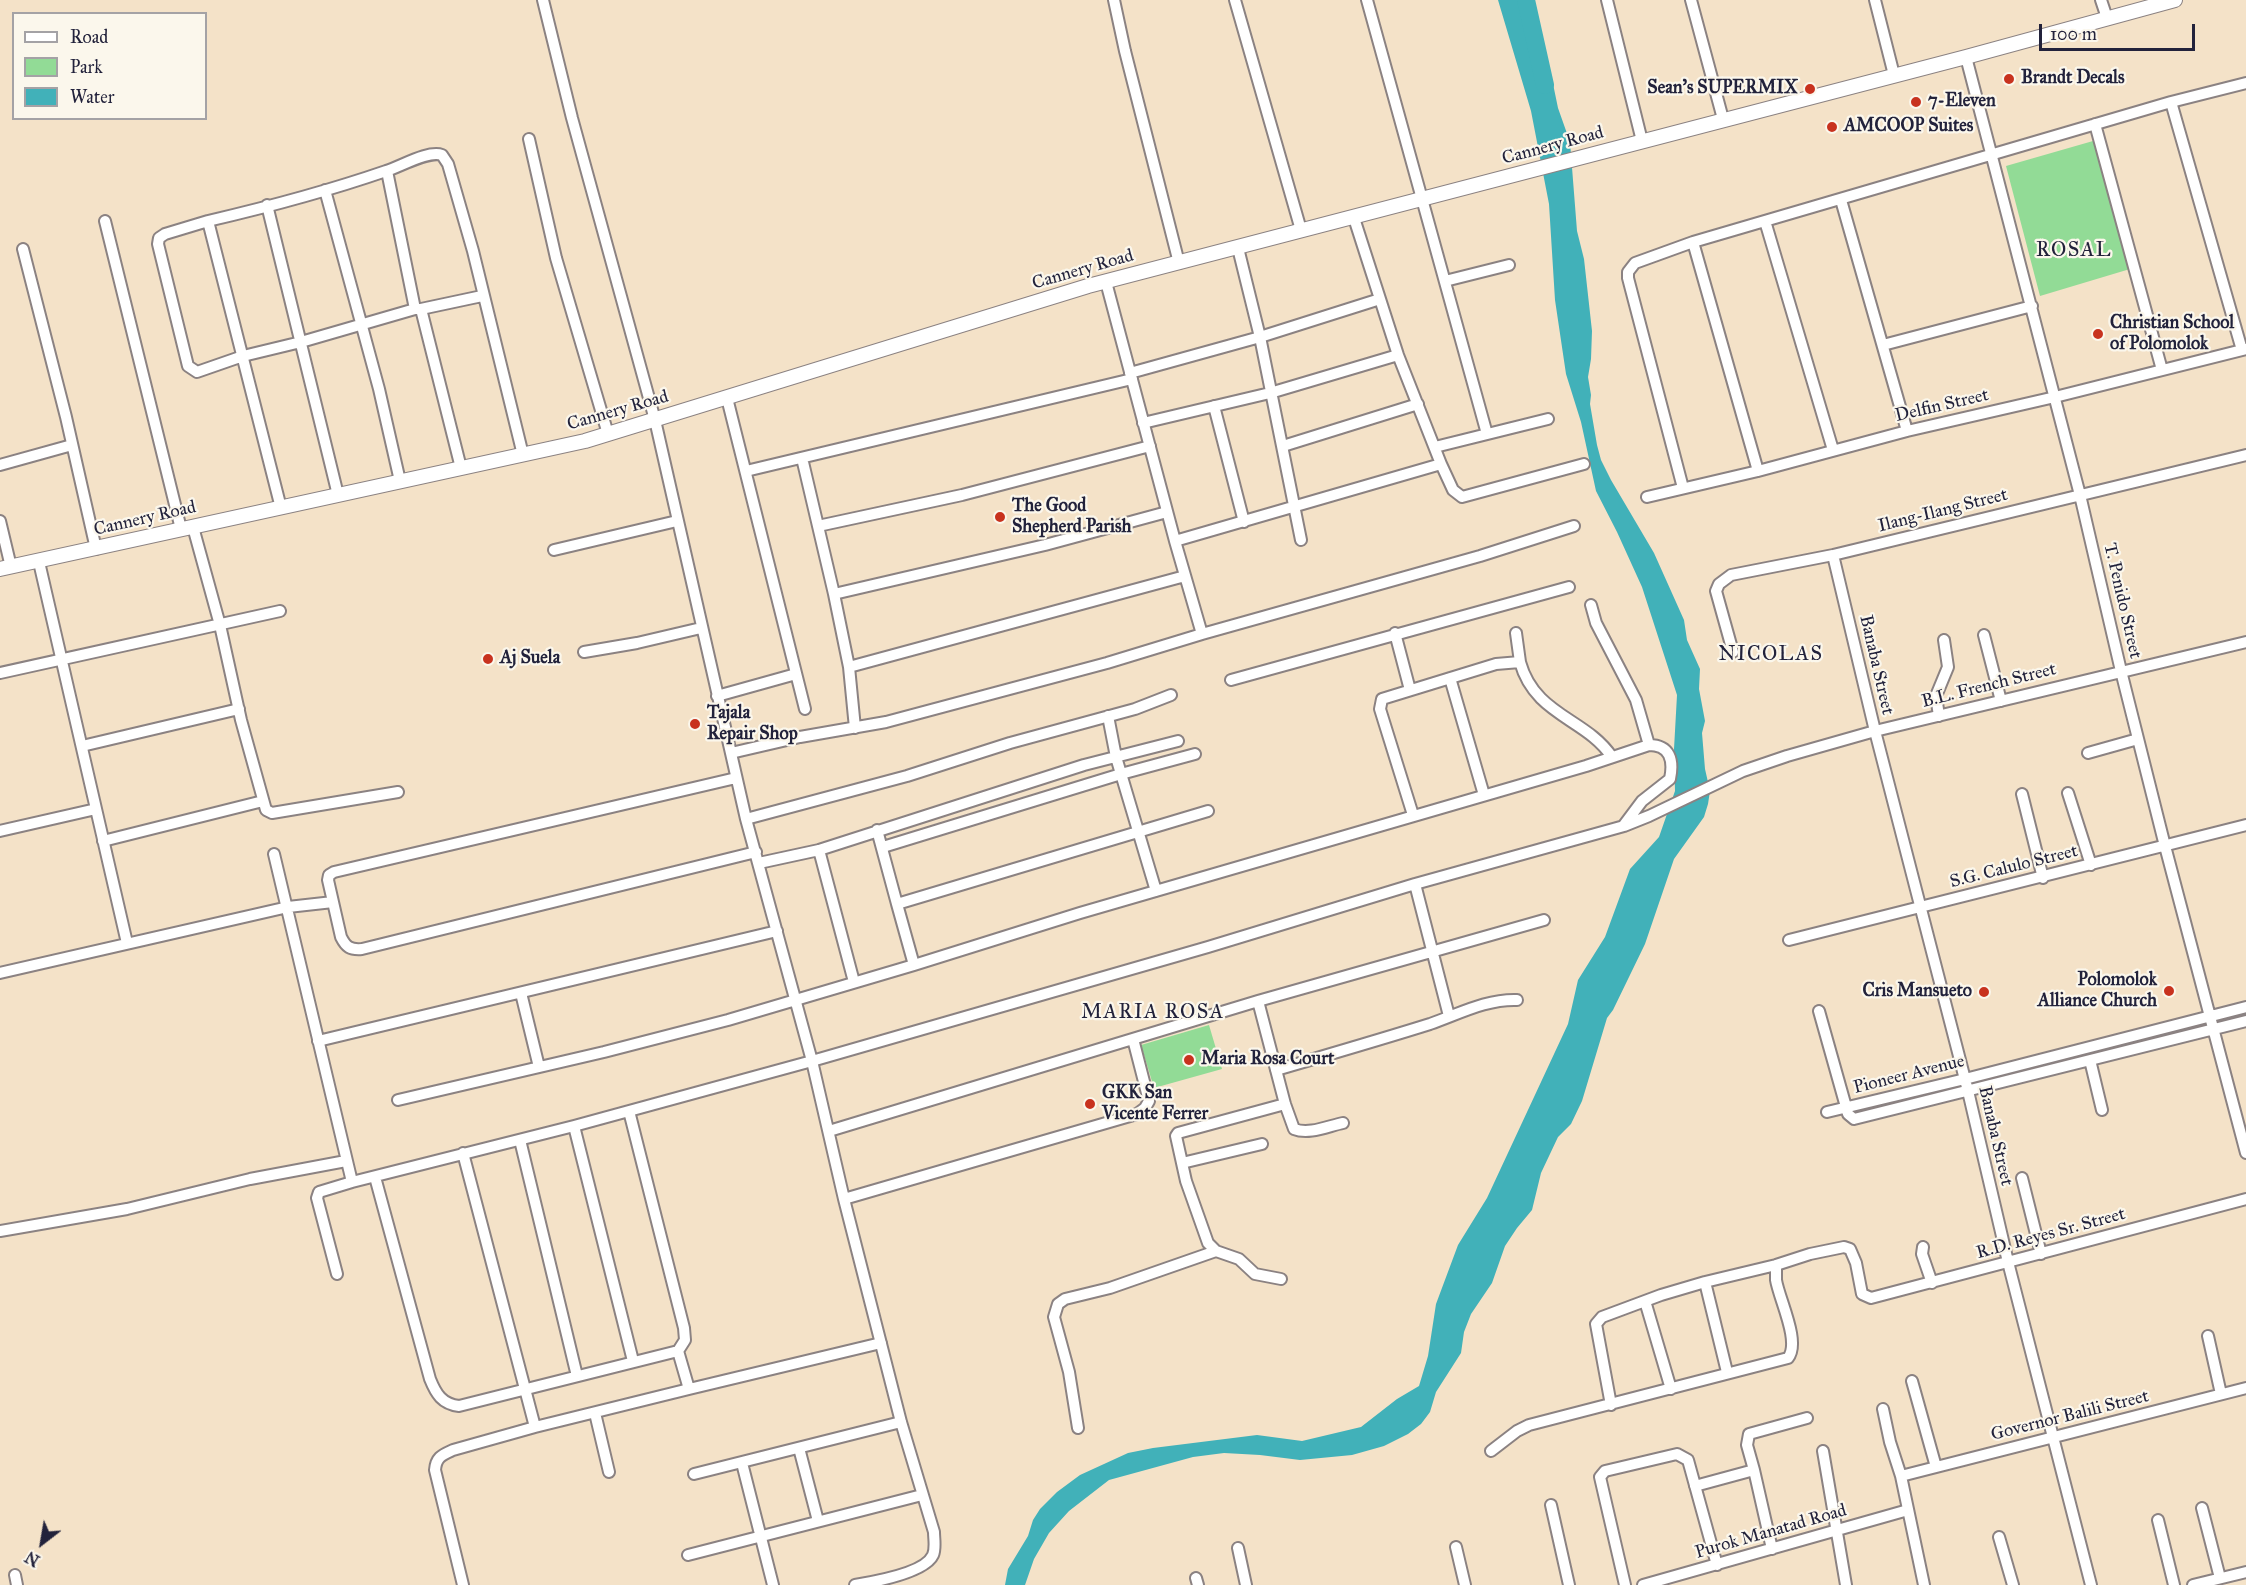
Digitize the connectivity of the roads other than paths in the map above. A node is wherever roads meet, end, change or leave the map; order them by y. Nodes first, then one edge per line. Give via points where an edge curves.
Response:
1 (543, 0) edge
2 (1114, 0) edge
3 (1235, 0) edge
4 (1367, 0) edge
5 (1607, 0) edge
6 (1691, 0) edge
7 (1875, 0) edge
8 (2101, 0) edge
9 (2175, 0) edge
10 (2107, 18) junction
11 (1966, 57) junction
12 (1894, 75) junction
13 (2246, 83) edge
14 (2171, 102) junction
15 (1723, 119) junction
16 (2095, 124) junction
17 (529, 139) dead end
18 (1642, 141) junction
19 (1992, 154) junction
20 (387, 171) junction
21 (325, 190) junction
22 (1423, 200) junction
23 (1841, 200) junction
24 (267, 205) junction
25 (1354, 218) junction
26 (105, 221) dead end
27 (208, 221) junction
28 (1765, 221) junction
29 (1301, 230) junction
30 (1693, 242) junction
31 (1238, 248) junction
32 (23, 249) dead end
33 (1179, 263) junction
34 (1509, 265) dead end
35 (1445, 281) junction
36 (1106, 282) junction
37 (482, 296) junction
38 (1380, 299) junction
39 (2032, 306) junction
40 (418, 309) junction
41 (360, 324) junction
42 (1260, 337) junction
43 (301, 342) junction
44 (1883, 345) junction
45 (2244, 350) edge
46 (1398, 355) junction
47 (243, 356) junction
48 (2162, 370) junction
49 (1131, 376) junction
50 (1270, 393) junction
51 (2055, 397) junction
52 (727, 398) junction
53 (1418, 404) junction
54 (1214, 406) junction
55 (1548, 419) dead end
56 (655, 420) junction
57 (1143, 423) junction
58 (1907, 431) junction
59 (608, 434) junction
60 (1487, 434) junction
61 (72, 445) junction
62 (1149, 446) junction
63 (1283, 446) junction
64 (1435, 447) junction
65 (1833, 450) junction
66 (523, 455) junction
67 (2246, 455) edge
68 (802, 459) junction
69 (1441, 464) junction
70 (1584, 464) dead end
71 (0, 465) edge
72 (461, 468) junction
73 (746, 471) junction
74 (1758, 471) junction
75 (400, 481) junction
76 (1683, 488) junction
77 (338, 495) junction
78 (2080, 495) junction
79 (1647, 497) dead end
80 (1295, 507) junction
81 (281, 508) junction
82 (1167, 512) junction
83 (677, 521) junction
84 (0, 522) edge
85 (1244, 522) junction
86 (818, 526) junction
87 (1574, 526) dead end
88 (187, 528) junction
89 (1301, 540) dead end
90 (1175, 541) junction
91 (96, 549) junction
92 (554, 550) dead end
93 (1833, 555) junction
94 (39, 562) junction
95 (5, 568) edge
96 (1185, 576) junction
97 (1569, 587) dead end
98 (834, 594) junction
99 (1591, 606) dead end
100 (280, 611) dead end
101 (220, 625) junction
102 (701, 628) junction
103 (1395, 633) junction
104 (1516, 633) dead end
105 (1202, 634) junction
106 (1984, 635) dead end
107 (1944, 640) dead end
108 (2246, 642) edge
109 (584, 652) dead end
110 (1733, 652) dead end
111 (61, 659) junction
112 (1520, 662) junction
113 (849, 667) junction
114 (2121, 671) junction
115 (0, 673) edge
116 (796, 674) junction
117 (1450, 678) junction
118 (1231, 680) dead end
119 (1410, 690) junction
120 (1171, 695) dead end
121 (717, 696) junction
122 (2001, 701) junction
123 (805, 709) dead end
124 (239, 710) junction
125 (1108, 716) junction
126 (1938, 716) junction
127 (855, 728) junction
128 (1875, 730) junction
129 (2138, 739) junction
130 (1178, 741) dead end
131 (1648, 745) junction
132 (82, 746) junction
133 (731, 753) junction
134 (2088, 753) dead end
135 (1195, 754) dead end
136 (1116, 757) junction
137 (1612, 757) junction
138 (1121, 774) junction
139 (736, 778) junction
140 (398, 792) dead end
141 (2068, 793) dead end
142 (2022, 794) dead end
143 (1484, 795) junction
144 (263, 801) junction
145 (96, 809) junction
146 (1208, 811) dead end
147 (1413, 815) junction
148 (746, 819) junction
149 (2246, 825) edge
150 (1624, 826) junction
151 (877, 830) junction
152 (0, 831) edge
153 (1137, 832) junction
154 (103, 841) junction
155 (2165, 846) junction
156 (883, 847) junction
157 (819, 850) junction
158 (274, 854) dead end
159 (757, 858) junction
160 (2091, 865) junction
161 (2043, 878) junction
162 (1415, 884) junction
163 (1156, 891) junction
164 (333, 902) junction
165 (897, 904) junction
166 (288, 907) junction
167 (1920, 907) junction
168 (1544, 920) dead end
169 (777, 931) junction
170 (1789, 940) dead end
171 (127, 943) junction
172 (1434, 950) junction
173 (914, 965) junction
174 (0, 973) edge
175 (854, 982) junction
176 (520, 993) junction
177 (795, 999) junction
178 (1517, 1000) dead end
179 (1258, 1001) junction
180 (2246, 1007) edge
181 (1819, 1011) dead end
182 (1449, 1016) junction
183 (2211, 1016) junction
184 (2246, 1021) edge
185 (2214, 1029) junction
186 (1133, 1039) junction
187 (318, 1041) junction
188 (2090, 1060) junction
189 (812, 1061) junction
190 (539, 1067) junction
191 (1276, 1070) junction
192 (1965, 1079) junction
193 (1968, 1091) junction
194 (398, 1100) dead end
195 (1284, 1104) junction
196 (1846, 1107) junction
197 (2102, 1110) dead end
198 (629, 1111) junction
199 (1827, 1112) dead end
200 (1343, 1123) dead end
201 (574, 1126) junction
202 (829, 1131) junction
203 (520, 1140) junction
204 (1262, 1144) dead end
205 (2246, 1153) edge
206 (463, 1154) junction
207 (346, 1161) junction
208 (1182, 1163) junction
209 (375, 1177) junction
210 (2022, 1178) dead end
211 (352, 1182) junction
212 (844, 1199) junction
213 (2246, 1199) edge
214 (0, 1231) edge
215 (1923, 1247) dead end
216 (1216, 1251) junction
217 (2041, 1254) junction
218 (2008, 1262) junction
219 (1776, 1265) junction
220 (337, 1274) dead end
221 (1281, 1279) dead end
222 (1705, 1282) junction
223 (1932, 1283) junction
224 (1645, 1300) junction
225 (2208, 1336) dead end
226 (881, 1343) junction
227 (678, 1351) junction
228 (633, 1361) junction
229 (1727, 1372) junction
230 (577, 1376) junction
231 (1912, 1381) dead end
232 (2246, 1388) edge
233 (689, 1389) junction
234 (1671, 1389) junction
235 (525, 1390) junction
236 (2221, 1394) junction
237 (1611, 1404) junction
238 (1883, 1409) dead end
239 (595, 1413) junction
240 (1808, 1418) dead end
241 (902, 1422) junction
242 (535, 1427) junction
243 (1078, 1428) dead end
244 (2054, 1437) junction
245 (799, 1449) junction
246 (1491, 1451) dead end
247 (1823, 1451) dead end
248 (742, 1463) junction
249 (1936, 1467) junction
250 (1754, 1470) junction
251 (609, 1472) dead end
252 (694, 1474) dead end
253 (1901, 1476) junction
254 (1695, 1486) junction
255 (922, 1495) junction
256 (1551, 1505) dead end
257 (2202, 1508) dead end
258 (1908, 1510) junction
259 (2158, 1520) dead end
260 (818, 1521) junction
261 (1836, 1530) junction
262 (761, 1537) junction
263 (1999, 1537) dead end
264 (1456, 1547) dead end
265 (1238, 1548) dead end
266 (1772, 1549) junction
267 (688, 1555) dead end
268 (1717, 1565) junction
269 (2246, 1572) edge
270 (2220, 1578) junction
271 (463, 1585) edge
272 (773, 1585) edge
273 (855, 1585) edge
274 (1246, 1585) edge
275 (1465, 1585) edge
276 (1569, 1585) edge
277 (1625, 1585) edge
278 (1643, 1585) edge
279 (1846, 1585) edge
280 (1924, 1585) edge
281 (2013, 1585) edge
282 (2091, 1585) edge
283 (2174, 1585) edge
284 (2193, 1585) edge

1 - 56 street
2 - 33 street
3 - 29 street
4 - 22 street
5 - 18 street
6 - 15 street
7 - 12 street
8 - 10 street
9 - 10 main road, Cannery Road
10 - 11 main road, Cannery Road
11 - 12 main road, Cannery Road
11 - 19 street, T. Penido Street
12 - 15 main road, Cannery Road
13 - 14 street
14 - 16 street
14 - 45 street
15 - 18 main road, Cannery Road
16 - 19 street
16 - 48 street
17 - 59 street via 556,258
18 - 22 main road, Cannery Road
19 - 23 street
19 - 39 street, T. Penido Street
20 - 21 street
20 - 37 street via 431,154 445,158
20 - 40 street
21 - 24 street
21 - 41 street
22 - 25 main road, Cannery Road
22 - 35 street
23 - 28 street
23 - 44 street
24 - 27 street
24 - 43 street
25 - 29 main road, Cannery Road
25 - 38 street
26 - 88 street
27 - 47 street
27 - 47 street via 165,234 158,244 188,366 197,372
28 - 30 street
28 - 65 street
29 - 31 main road, Cannery Road
30 - 74 street
30 - 76 street via 1635,263 1628,273
31 - 33 main road, Cannery Road
31 - 42 street
32 - 61 street
33 - 36 main road, Cannery Road
34 - 35 street
35 - 60 street
36 - 49 street
36 - 52 main road, Cannery Road
37 - 40 street
37 - 66 street
38 - 42 street
38 - 46 street
39 - 44 street
39 - 51 street, T. Penido Street
40 - 41 street
40 - 72 street
41 - 43 street
41 - 75 street
42 - 49 street
42 - 50 street
43 - 47 street
43 - 77 street
44 - 58 street
45 - 48 street, Delfin Street
46 - 50 street
46 - 53 street
47 - 81 street
48 - 51 street, Delfin Street
49 - 57 street
49 - 68 street
50 - 54 street
50 - 63 street
51 - 58 street, Delfin Street
51 - 78 street, T. Penido Street
52 - 56 main road, Cannery Road
52 - 73 street
53 - 63 street
53 - 64 street
54 - 57 street
54 - 85 street
55 - 60 street
56 - 59 main road, Cannery Road
56 - 83 street
57 - 62 street
58 - 65 street, Delfin Street
59 - 66 main road, Cannery Road
60 - 64 street
61 - 71 street
61 - 91 street
62 - 82 street
62 - 86 street via 962,495
63 - 80 street
64 - 69 street
65 - 74 street, Delfin Street
66 - 72 main road, Cannery Road
67 - 78 street, Ilang-Ilang Street
68 - 73 street
68 - 86 street
69 - 70 street via 1453,490 1462,497
69 - 80 street
72 - 75 main road, Cannery Road
73 - 116 street
74 - 76 street, Delfin Street
75 - 77 main road, Cannery Road
76 - 79 street, Delfin Street
77 - 81 main road, Cannery Road
78 - 93 street, Ilang-Ilang Street
78 - 114 street, T. Penido Street
80 - 85 street
80 - 89 street
81 - 88 main road, Cannery Road
82 - 90 street
82 - 98 street
83 - 92 street
83 - 102 street
84 - 95 street
85 - 90 street
86 - 98 street
87 - 105 street
88 - 91 main road, Cannery Road
88 - 101 street
90 - 96 street
91 - 94 main road, Cannery Road
93 - 110 street, Ilang-Ilang Street via 1731,575 1719,584 1716,591
93 - 128 street, Banaba Street
94 - 95 main road, Cannery Road
94 - 111 street
96 - 105 street
96 - 113 street
97 - 103 street
98 - 113 street
99 - 131 street via 1636,700
100 - 101 street
101 - 111 street
101 - 124 street
102 - 109 street
102 - 121 street
103 - 118 street
103 - 119 street
104 - 112 street
105 - 127 street via 1107,663
106 - 122 street
107 - 126 street via 1948,667 1936,696
108 - 114 street, B.L. French Street
111 - 115 street
111 - 132 street
112 - 117 street via 1497,664
112 - 137 street via 1540,698 1605,746
113 - 127 street
114 - 122 street, B.L. French Street
114 - 129 street, T. Penido Street
116 - 121 street
116 - 123 street
117 - 119 street
117 - 143 street
119 - 147 street via 1382,699 1380,709
120 - 125 street
121 - 133 street
122 - 126 street, B.L. French Street
124 - 132 street
124 - 144 street
125 - 136 street
125 - 148 street
126 - 128 street, B.L. French Street
127 - 133 street
128 - 150 street, B.L. French Street via 1743,771
128 - 167 street, Banaba Street
129 - 134 street
129 - 155 street, T. Penido Street
130 - 136 street
131 - 137 street
131 - 150 street via 1658,745 1668,752 1670,779 1642,801
132 - 145 street
133 - 139 street
135 - 138 street
136 - 138 street
136 - 151 street
137 - 143 street
138 - 153 street
138 - 156 street
139 - 148 street
139 - 164 street via 334,872 328,880
140 - 144 street via 272,813
141 - 160 street
142 - 161 street
143 - 147 street
144 - 154 street
145 - 152 street
145 - 154 street
146 - 153 street
147 - 163 street
148 - 159 street
149 - 155 street, S.G. Calulo Street
150 - 162 street, B.L. French Street
151 - 156 street
151 - 157 street
153 - 163 street
153 - 165 street
154 - 171 street
155 - 160 street, S.G. Calulo Street
155 - 183 street, T. Penido Street
156 - 165 street
157 - 159 street
157 - 175 street
158 - 166 street
159 - 164 street via 362,949 345,945
159 - 169 street
160 - 161 street, S.G. Calulo Street
161 - 167 street, S.G. Calulo Street
162 - 172 street
162 - 189 street, B.L. French Street
163 - 173 street
164 - 166 street
165 - 173 street
166 - 171 street
166 - 187 street
167 - 170 street, S.G. Calulo Street
167 - 192 street, Banaba Street
168 - 172 street
169 - 176 street
169 - 177 street
171 - 174 street
172 - 179 street
172 - 182 street
173 - 175 street
175 - 177 street
176 - 187 street
176 - 190 street
177 - 189 street
177 - 190 street via 717,1023
178 - 182 street via 1500,1000
179 - 186 street
179 - 191 street
180 - 183 street, Pioneer Avenue
181 - 196 street
182 - 191 street
183 - 185 street, T. Penido Street
183 - 192 street, Pioneer Avenue
184 - 185 street, Pioneer Avenue
185 - 188 street, Pioneer Avenue
185 - 205 street, T. Penido Street
186 - 202 street
186 - 212 street via 1149,1101 1137,1114
187 - 207 street
188 - 193 street, Pioneer Avenue
188 - 197 street
189 - 198 street, B.L. French Street
189 - 202 street
190 - 194 street
191 - 195 street
192 - 193 street, Banaba Street
192 - 196 street, Pioneer Avenue
193 - 196 street, Pioneer Avenue via 1856,1118 1848,1115
193 - 218 street, Banaba Street
195 - 200 street via 1290,1124 1300,1132
195 - 208 street via 1178,1133
196 - 199 street
198 - 201 street, B.L. French Street
198 - 227 street via 684,1328 685,1340
201 - 203 street, B.L. French Street
201 - 228 street
202 - 212 street
203 - 206 street, B.L. French Street
203 - 230 street
204 - 208 street
206 - 209 street, B.L. French Street
206 - 235 street
207 - 211 street
207 - 214 street via 127,1209
208 - 216 street via 1208,1243
209 - 211 street, B.L. French Street
209 - 235 street via 424,1360 440,1397 459,1406
210 - 217 street
211 - 220 street, B.L. French Street via 327,1187 317,1198
212 - 226 street
213 - 217 street, R.D. Reyes Sr. Street
215 - 223 street
216 - 221 street via 1233,1256 1256,1274
216 - 243 street via 1058,1304 1054,1317 1069,1372
217 - 218 street, R.D. Reyes Sr. Street
218 - 223 street, R.D. Reyes Sr. Street
218 - 244 street, Banaba Street
219 - 222 street
219 - 223 street, R.D. Reyes Sr. Street via 1847,1248 1854,1255 1859,1287 1865,1297
219 - 229 street via 1792,1340 1791,1354 1787,1359
222 - 224 street
222 - 229 street
224 - 234 street
224 - 237 street via 1597,1322
225 - 236 street
226 - 233 street
226 - 241 street
227 - 228 street
227 - 233 street
228 - 230 street
229 - 234 street
230 - 235 street
231 - 249 street
232 - 236 street, Governor Balili Street
233 - 239 street
234 - 237 street
235 - 242 street
236 - 244 street, Governor Balili Street
237 - 246 street via 1529,1425
238 - 253 street
239 - 242 street
239 - 251 street
240 - 250 street via 1749,1434
241 - 245 street
241 - 255 street
242 - 271 street via 453,1450 436,1462
244 - 249 street, Governor Balili Street
244 - 282 street, Banaba Street
245 - 248 street
245 - 260 street
247 - 261 street
248 - 252 street
248 - 262 street
249 - 253 street, Governor Balili Street
250 - 254 street
250 - 266 street
253 - 258 street
254 - 268 street
254 - 277 street via 1688,1460 1677,1454 1602,1473
255 - 260 street
255 - 273 street via 934,1532 935,1545 929,1561 883,1580
256 - 276 street
257 - 270 street
258 - 261 street, Purok Manatad Road
258 - 280 street
259 - 283 street
260 - 262 street
261 - 266 street, Purok Manatad Road
261 - 279 street
262 - 267 street
262 - 272 street
263 - 281 street
264 - 275 street
265 - 274 street
266 - 268 street, Purok Manatad Road
268 - 278 street, Purok Manatad Road
269 - 270 street
270 - 284 street

